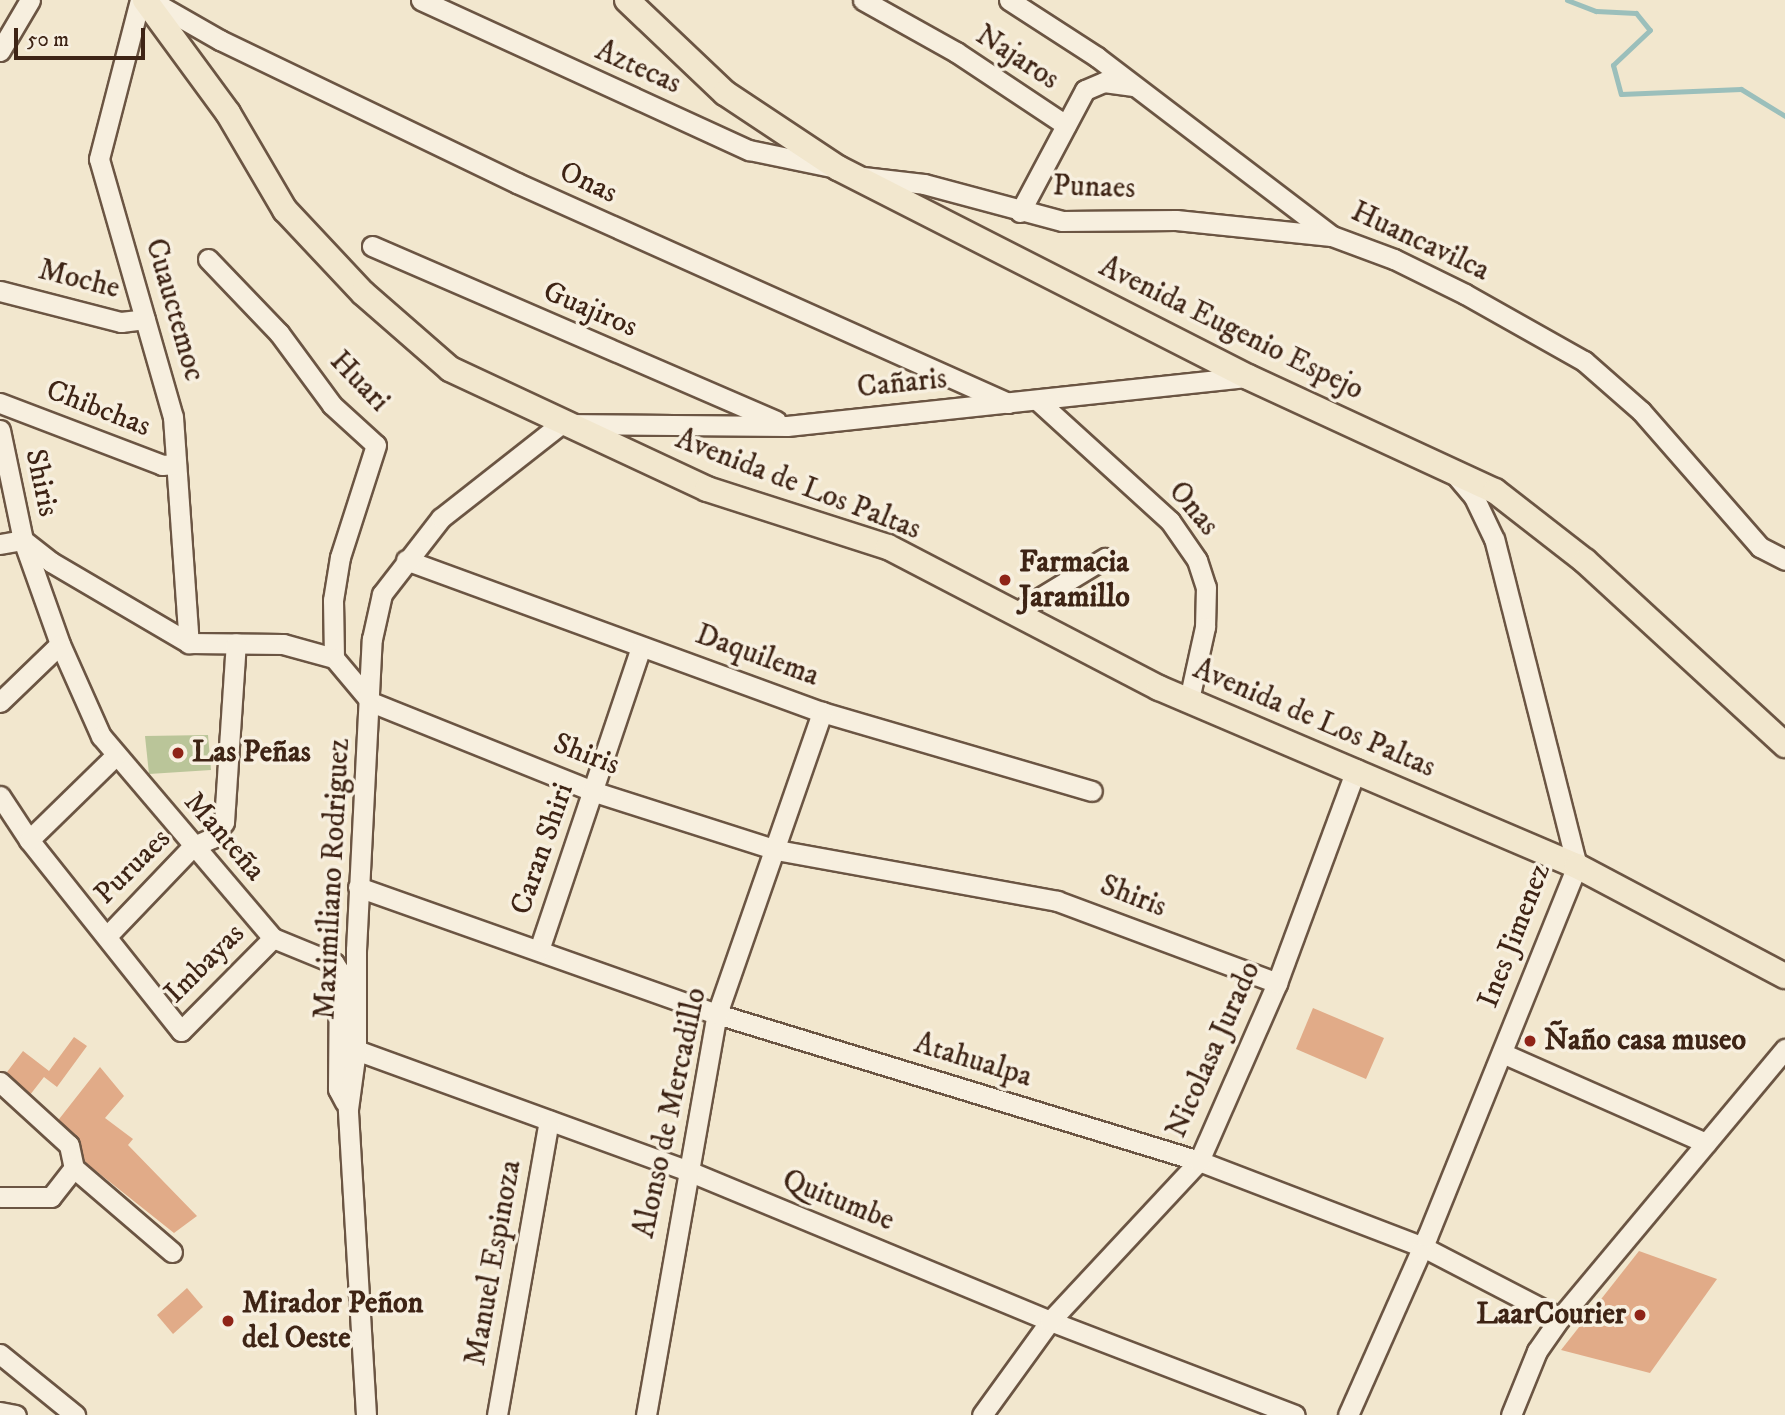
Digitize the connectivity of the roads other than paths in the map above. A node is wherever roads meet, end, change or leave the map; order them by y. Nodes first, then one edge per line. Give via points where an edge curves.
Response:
1 (30, 0) edge
2 (140, 0) edge
3 (148, 0) edge
4 (421, 0) edge
5 (627, 0) edge
6 (863, 0) edge
7 (1009, 0) edge
8 (887, 6) edge
9 (0, 51) edge
10 (1136, 87) junction
11 (1066, 125) junction
12 (847, 172) junction
13 (1020, 212) junction
14 (1332, 236) junction
15 (372, 246) dead end
16 (208, 259) dead end
17 (0, 291) edge
18 (145, 319) junction
19 (1248, 377) junction
20 (1037, 400) junction
21 (0, 403) edge
22 (1008, 403) junction
23 (561, 424) junction
24 (787, 426) junction
25 (0, 430) edge
26 (176, 464) junction
27 (1450, 468) junction
28 (23, 540) junction
29 (0, 544) edge
30 (1105, 558) dead end
31 (406, 560) junction
32 (1785, 560) edge
33 (1013, 614) junction
34 (189, 643) junction
35 (236, 643) junction
36 (60, 644) junction
37 (641, 647) junction
38 (334, 658) junction
39 (1189, 700) junction
40 (0, 702) edge
41 (371, 702) junction
42 (1741, 708) junction
43 (822, 712) junction
44 (1785, 728) edge
45 (1785, 745) edge
46 (116, 755) junction
47 (1356, 769) junction
48 (1092, 791) dead end
49 (595, 792) junction
50 (0, 796) edge
51 (29, 840) junction
52 (192, 847) junction
53 (777, 850) junction
54 (1577, 866) junction
55 (358, 887) junction
56 (107, 936) junction
57 (273, 938) junction
58 (540, 950) junction
59 (1785, 976) edge
60 (1277, 983) junction
61 (717, 1014) junction
62 (1785, 1049) edge
63 (355, 1050) junction
64 (1502, 1053) junction
65 (0, 1082) edge
66 (348, 1110) junction
67 (549, 1121) junction
68 (1706, 1143) junction
69 (1199, 1161) junction
70 (74, 1168) junction
71 (686, 1170) junction
72 (0, 1197) edge
73 (1423, 1247) junction
74 (172, 1252) dead end
75 (1560, 1318) junction
76 (1050, 1321) junction
77 (0, 1354) edge
78 (0, 1412) edge
79 (16, 1415) edge
80 (75, 1415) edge
81 (366, 1415) edge
82 (497, 1415) edge
83 (646, 1415) edge
84 (982, 1415) edge
85 (1295, 1415) edge
86 (1348, 1415) edge
87 (1511, 1415) edge

1 - 9 street
2 - 18 street, Cuauctemoc via 99,159
3 - 22 street, Onas via 220,40 517,183
3 - 23 main road, Avenida de Los Paltas via 228,113 285,210 363,293 450,369
4 - 12 street, Aztecas via 749,150 782,161
5 - 12 main road, Avenida Eugenio Espejo via 725,93
6 - 8 street, Najaros
7 - 10 street, Huancavilca
8 - 11 street, Najaros
10 - 11 street via 1104,82 1090,85
10 - 14 street, Huancavilca
11 - 13 street
12 - 13 street, Punaes via 924,184
12 - 19 main road, Avenida Eugenio Espejo
13 - 14 street, Punaes via 1062,221 1176,220
14 - 32 street, Huancavilca via 1465,294 1584,361 1641,411 1760,547
15 - 24 street, Guajiros
16 - 38 street, Huari via 279,333 332,405 376,445 340,557 333,600
17 - 18 street, Moche via 121,322
18 - 26 street, Cuauctemoc via 173,417
19 - 20 street, Cañaris
19 - 27 main road, Avenida Eugenio Espejo
20 - 22 street, Cañaris
20 - 39 street, Onas via 1170,521 1197,561 1206,587 1205,627
21 - 26 street, Chibchas via 162,466
22 - 24 street, Cañaris
23 - 24 street, Cañaris
23 - 31 street, Maximiliano Rodriguez via 441,518
23 - 33 main road, Avenida de Los Paltas via 707,489 888,547
25 - 28 street, Shiris
26 - 34 street, Cuauctemoc
27 - 42 main road, Avenida Eugenio Espejo via 1495,491 1585,561
27 - 54 street, Ines Jimenez via 1475,497 1494,540
28 - 29 street
28 - 34 street, Shiris via 51,562
28 - 36 street, Manteña
30 - 33 street
31 - 37 street, Daquilema
31 - 41 street, Maximiliano Rodriguez via 382,594 375,613
33 - 39 main road, Avenida de Los Paltas
34 - 35 street
35 - 38 street via 282,644
35 - 52 street, Puruaes via 225,817 212,838
36 - 40 street
36 - 46 street, Manteña via 101,736
37 - 43 street, Daquilema
37 - 49 street, Caran Shiri
38 - 41 street, Shiris
39 - 47 main road, Avenida de Los Paltas
41 - 49 street, Shiris
41 - 55 street, Maximiliano Rodriguez
42 - 44 street
42 - 45 main road, Avenida Eugenio Espejo
43 - 48 street, Daquilema
43 - 53 street, Alonso de Mercadillo
46 - 51 street
46 - 52 street, Manteña
47 - 54 main road, Avenida de Los Paltas
47 - 60 street, Nicolasa Jurado
49 - 53 street, Shiris
49 - 58 street, Caran Shiri
50 - 51 street
51 - 56 street
52 - 56 street, Puruaes
52 - 57 street, Manteña
53 - 60 street, Shiris via 1057,901
53 - 61 street, Alonso de Mercadillo
54 - 59 main road, Avenida de Los Paltas
54 - 64 street, Ines Jimenez
55 - 58 street, Atahualpa
55 - 63 street, Maximiliano Rodriguez
56 - 57 street, Imbayas via 181,1031
57 - 66 street, Manteña via 334,963 339,971 338,1089
58 - 61 street, Atahualpa
60 - 69 street, Nicolasa Jurado
61 - 69 street, Atahualpa
61 - 71 street, Alonso de Mercadillo
62 - 68 street
63 - 66 street, Maximiliano Rodriguez
63 - 67 street, Quitumbe
64 - 68 street
64 - 73 street, Ines Jimenez
65 - 70 street via 69,1145
66 - 81 street, Maximiliano Rodriguez
67 - 71 street, Quitumbe
67 - 82 street, Manuel Espinoza
68 - 75 street
69 - 73 street, Atahualpa
69 - 76 street, Nicolasa Jurado
70 - 72 street via 51,1197
70 - 74 street
71 - 76 street, Quitumbe
71 - 83 street, Alonso de Mercadillo
73 - 75 street, Atahualpa
73 - 86 street, Ines Jimenez
75 - 87 street via 1536,1351
76 - 84 street, Nicolasa Jurado
76 - 85 street, Quitumbe
77 - 80 street
78 - 79 street

